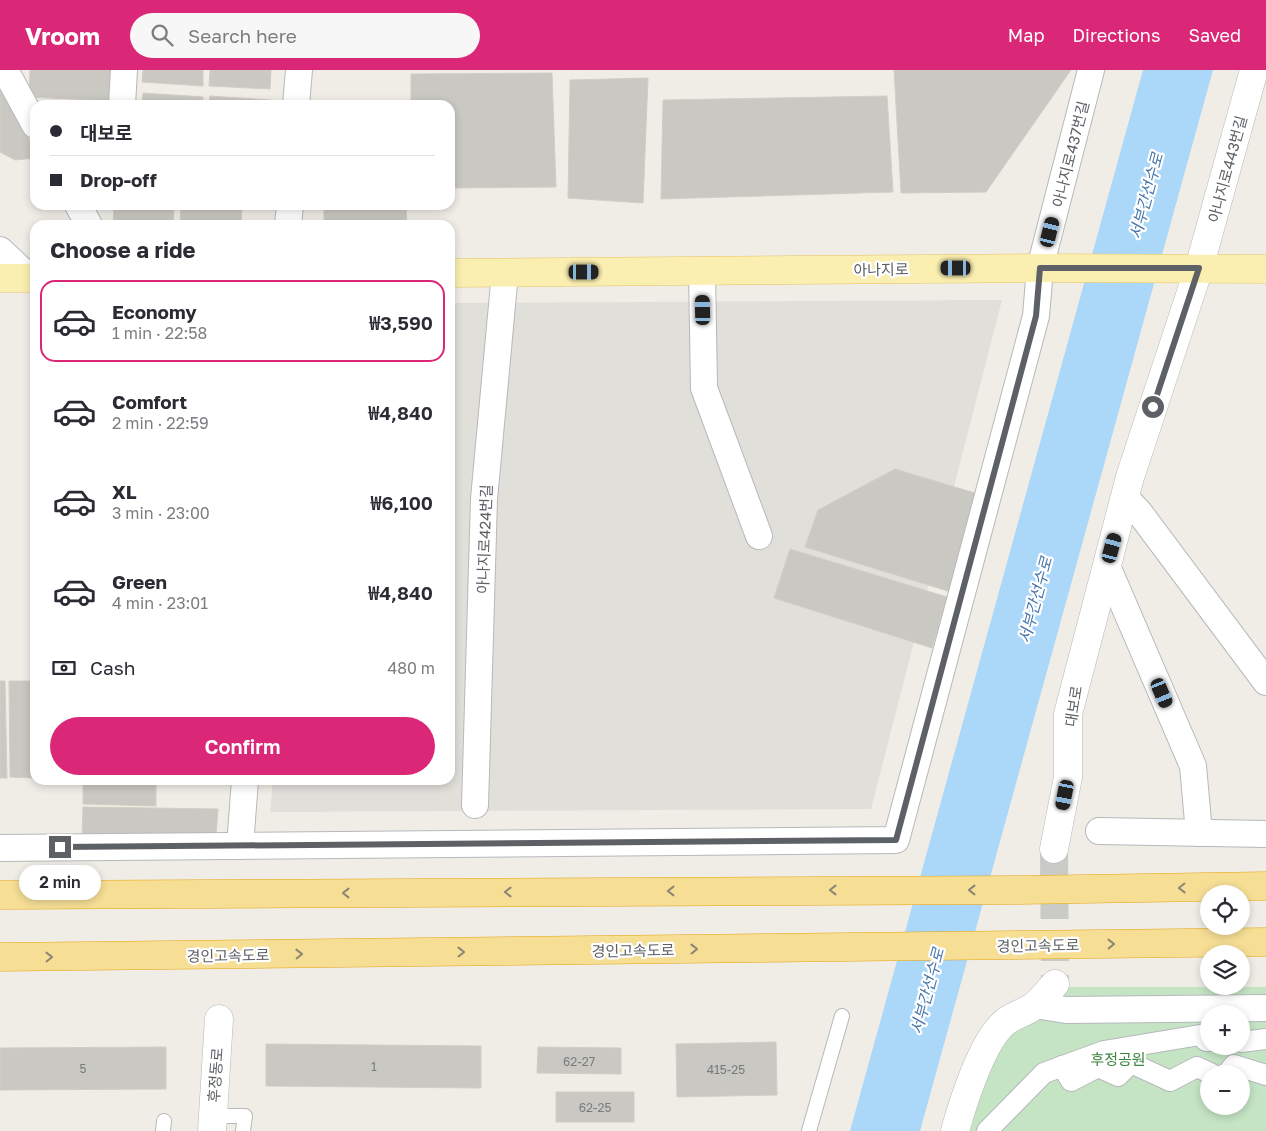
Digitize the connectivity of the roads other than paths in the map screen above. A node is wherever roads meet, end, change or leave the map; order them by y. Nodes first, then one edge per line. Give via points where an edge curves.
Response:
1 (5, 70) edge
2 (124, 70) edge
3 (298, 70) edge
4 (1091, 70) edge
5 (1254, 70) edge
6 (122, 100) edge
7 (296, 100) edge
8 (30, 117) edge
9 (0, 250) edge
10 (1050, 268) junction
11 (1190, 268) junction
12 (1266, 269) edge
13 (702, 271) junction
14 (505, 273) junction
15 (455, 274) edge
16 (30, 276) edge
17 (0, 278) edge
18 (30, 278) edge
19 (1125, 497) junction
20 (759, 536) dead end
21 (1107, 566) junction
22 (1266, 682) edge
23 (245, 785) edge
24 (475, 805) dead end
25 (1099, 831) dead end
26 (1199, 833) junction
27 (1266, 834) edge
28 (240, 846) junction
29 (0, 848) edge
30 (1054, 849) tunnel mouth
31 (1266, 886) edge
32 (0, 895) edge
33 (1266, 942) edge
34 (0, 957) edge
35 (1054, 984) tunnel mouth
36 (1035, 1005) junction
37 (1266, 1008) edge
38 (842, 1016) dead end
39 (219, 1019) dead end
40 (1200, 1035) edge
41 (1266, 1039) edge
42 (1250, 1041) edge
43 (1062, 1066) junction
44 (1200, 1068) edge
45 (1250, 1070) edge
46 (1266, 1075) edge
47 (212, 1123) edge
48 (244, 1131) edge
49 (809, 1131) edge
50 (956, 1131) edge
51 (987, 1131) edge

1 - 8 street
2 - 6 street
3 - 7 street
4 - 10 street, 아나지로437번길
5 - 11 street, 아나지로443번길
9 - 16 street
10 - 11 main road, 아나지로
10 - 13 main road, 아나지로
10 - 28 street, 아나지로437번길 via 896,840
11 - 12 main road
11 - 19 street, 대보로
13 - 14 main road, 아나지로
13 - 20 street via 704,388
14 - 15 main road, 아나지로
14 - 24 street, 아나지로424번길 via 484,499
17 - 18 main road
19 - 21 street, 대보로
19 - 22 street via 1140,512
21 - 26 street via 1193,766
21 - 30 street, 대보로 via 1068,714 1068,777
23 - 28 street
25 - 26 street
26 - 27 street
28 - 29 street
31 -> 32 highway
34 -> 33 highway, 경인고속도로
35 - 36 street
36 - 37 street via 1066,1010
36 - 50 street via 1015,1014 994,1034 982,1057
38 - 49 lane
39 - 47 street, 후정동로
40 - 43 street via 1104,1051
41 - 42 street
43 - 44 street via 1071,1081 1098,1067 1118,1076 1131,1063 1170,1081
43 - 51 street via 1044,1072
45 - 46 street
47 - 48 lane via 244,1116

